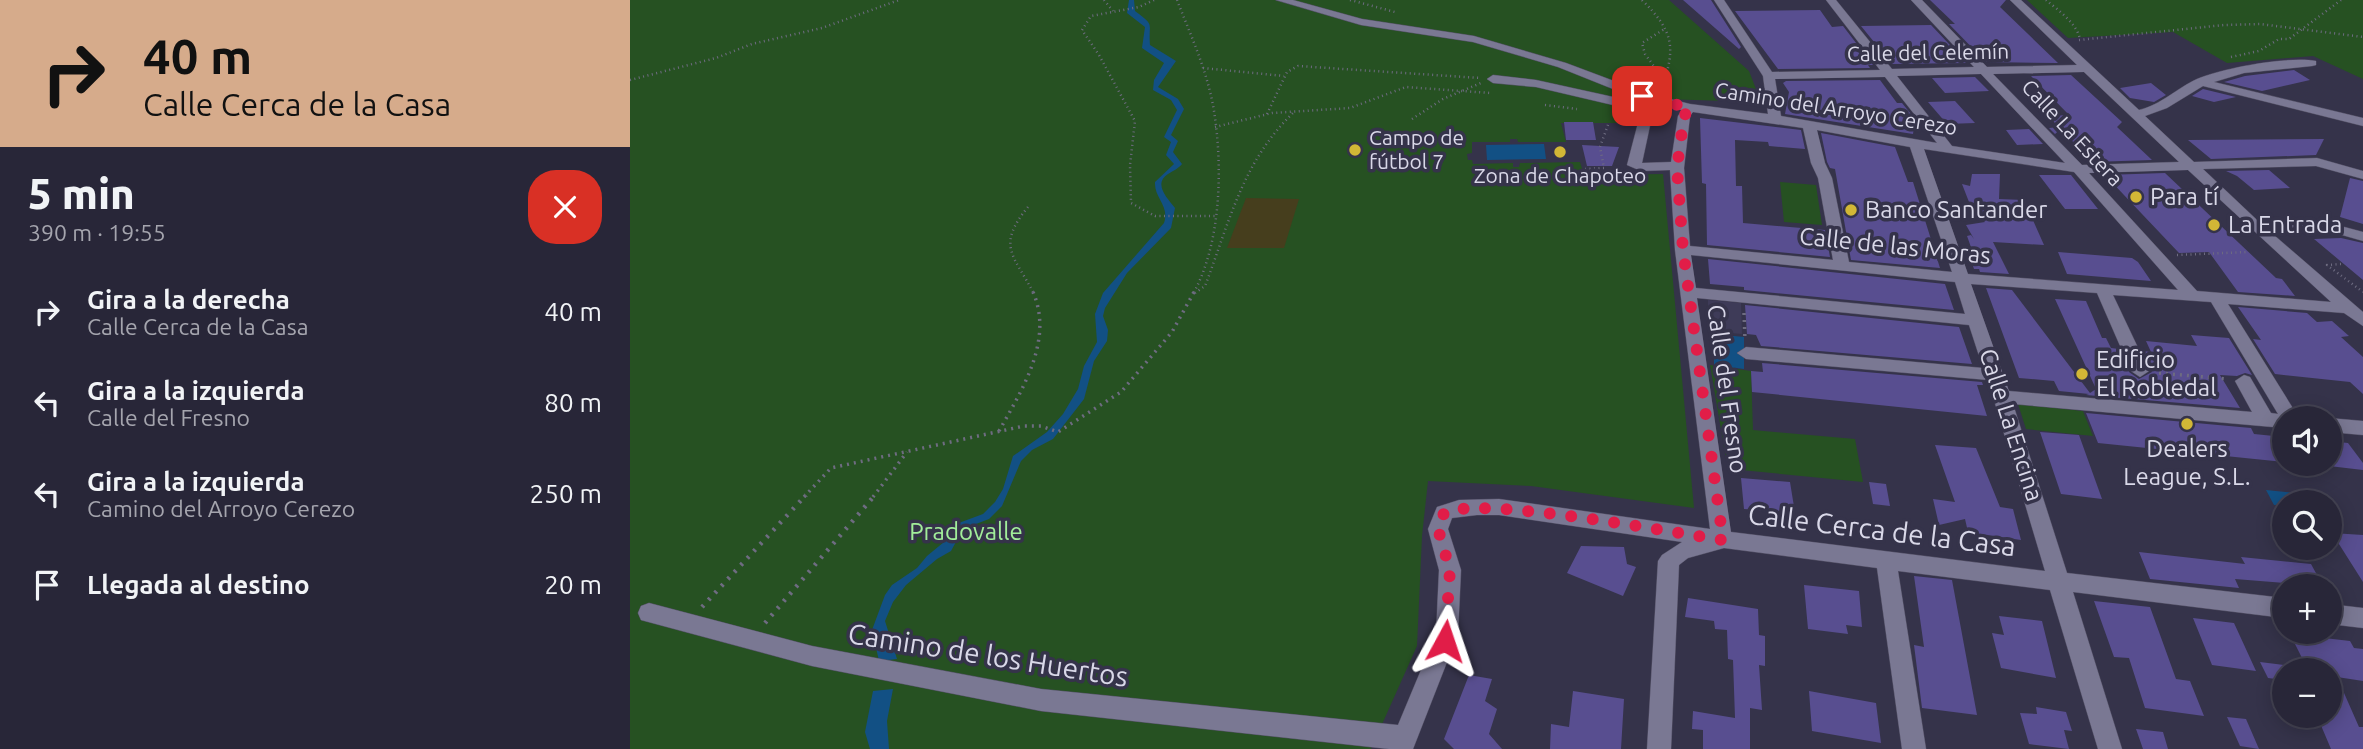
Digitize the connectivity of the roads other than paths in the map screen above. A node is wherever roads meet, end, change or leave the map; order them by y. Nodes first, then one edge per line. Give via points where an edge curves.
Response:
1 (1281, 0) edge
2 (1719, 0) edge
3 (1831, 0) edge
4 (1916, 0) edge
5 (2015, 0) edge
6 (2312, 63) dead end
7 (2088, 68) junction
8 (1985, 71) junction
9 (1887, 73) junction
10 (1769, 76) junction
11 (1493, 79) road end
12 (2201, 82) junction
13 (1658, 106) junction
14 (1687, 112) junction
15 (2135, 114) junction
16 (1775, 119) junction
17 (2363, 122) edge
18 (1810, 125) junction
19 (1916, 144) junction
20 (1948, 149) junction
21 (2189, 165) junction
22 (1677, 166) junction
23 (2078, 169) junction
24 (2363, 175) edge
25 (2206, 181) junction
26 (2258, 224) junction
27 (2363, 237) edge
28 (1683, 250) junction
29 (1842, 266) junction
30 (2301, 268) junction
31 (1964, 278) junction
32 (2103, 290) junction
33 (1689, 292) junction
34 (2193, 297) junction
35 (2218, 300) junction
36 (2357, 316) edge
37 (1977, 320) junction
38 (1745, 352) dead end
39 (2140, 371) road end
40 (1995, 375) junction
41 (2244, 381) dead end
42 (2003, 397) junction
43 (2283, 406) edge
44 (2272, 416) edge
45 (2272, 420) edge
46 (2342, 426) edge
47 (2363, 428) edge
48 (1723, 540) junction
49 (1886, 561) junction
50 (2060, 581) junction
51 (2272, 607) edge
52 (649, 613) dead end
53 (2342, 616) edge
54 (2363, 618) edge
55 (1404, 743) edge
56 (1658, 749) edge
57 (1914, 749) edge
58 (2110, 749) edge

1 - 13 street via 1362,22 1474,39 1562,65
2 - 10 street
3 - 9 street
4 - 8 street, Calle La Estera
5 - 7 street
6 - 12 street via 2234,71
7 - 8 street, Calle del Celemín
7 - 15 street
8 - 9 street, Calle del Celemín
8 - 23 street, Calle La Estera
9 - 10 street, Calle del Celemín
9 - 20 street
10 - 16 street
11 - 13 street via 1538,83 1631,107
12 - 15 street via 2155,112
12 - 17 street
13 - 14 street
13 - 22 street via 1645,120 1634,165
14 - 16 street, Camino del Arroyo Cerezo
14 - 22 street, Calle del Fresno
15 - 21 street
16 - 18 street, Camino del Arroyo Cerezo
18 - 19 street, Camino del Arroyo Cerezo
18 - 29 street
19 - 20 street, Camino del Arroyo Cerezo
19 - 31 street, Calle La Encina
20 - 23 street, Camino del Arroyo Cerezo
21 - 23 street, Camino del Arroyo Cerezo
21 - 24 street, Camino del Arroyo Cerezo via 2318,162
21 - 25 street
22 - 28 street, Calle del Fresno
23 - 34 street, Calle La Estera
25 - 26 street via 2227,191
25 - 30 street via 2201,188 2271,253
26 - 27 street via 2322,225
26 - 30 street
28 - 29 street, Calle de las Moras
28 - 33 street, Calle del Fresno
29 - 31 street, Calle de las Moras
30 - 36 street
31 - 32 street, Calle de las Moras
31 - 37 street, Calle La Encina
32 - 34 street, Calle de las Moras
32 - 39 street
33 - 37 street
33 - 48 street, Calle del Fresno
34 - 35 street, Calle de las Moras
35 - 36 street, Calle de las Moras
35 - 43 street
37 - 40 street, Calle La Encina
38 - 40 street
40 - 42 street, Calle La Encina
41 - 44 street
42 - 45 street
42 - 50 street, Calle La Encina
46 - 47 street
48 - 49 street, Calle Cerca de la Casa
48 - 55 street, Calle Cerca de la Casa via 1502,508 1453,508 1444,513 1438,529 1450,570 1447,634
48 - 56 street via 1682,551 1669,561
49 - 50 street, Calle Cerca de la Casa
49 - 57 street
50 - 51 street, Calle Cerca de la Casa
50 - 58 street, Calle La Encina
52 - 55 street, Camino de los Huertos via 812,656 1041,699
53 - 54 street

